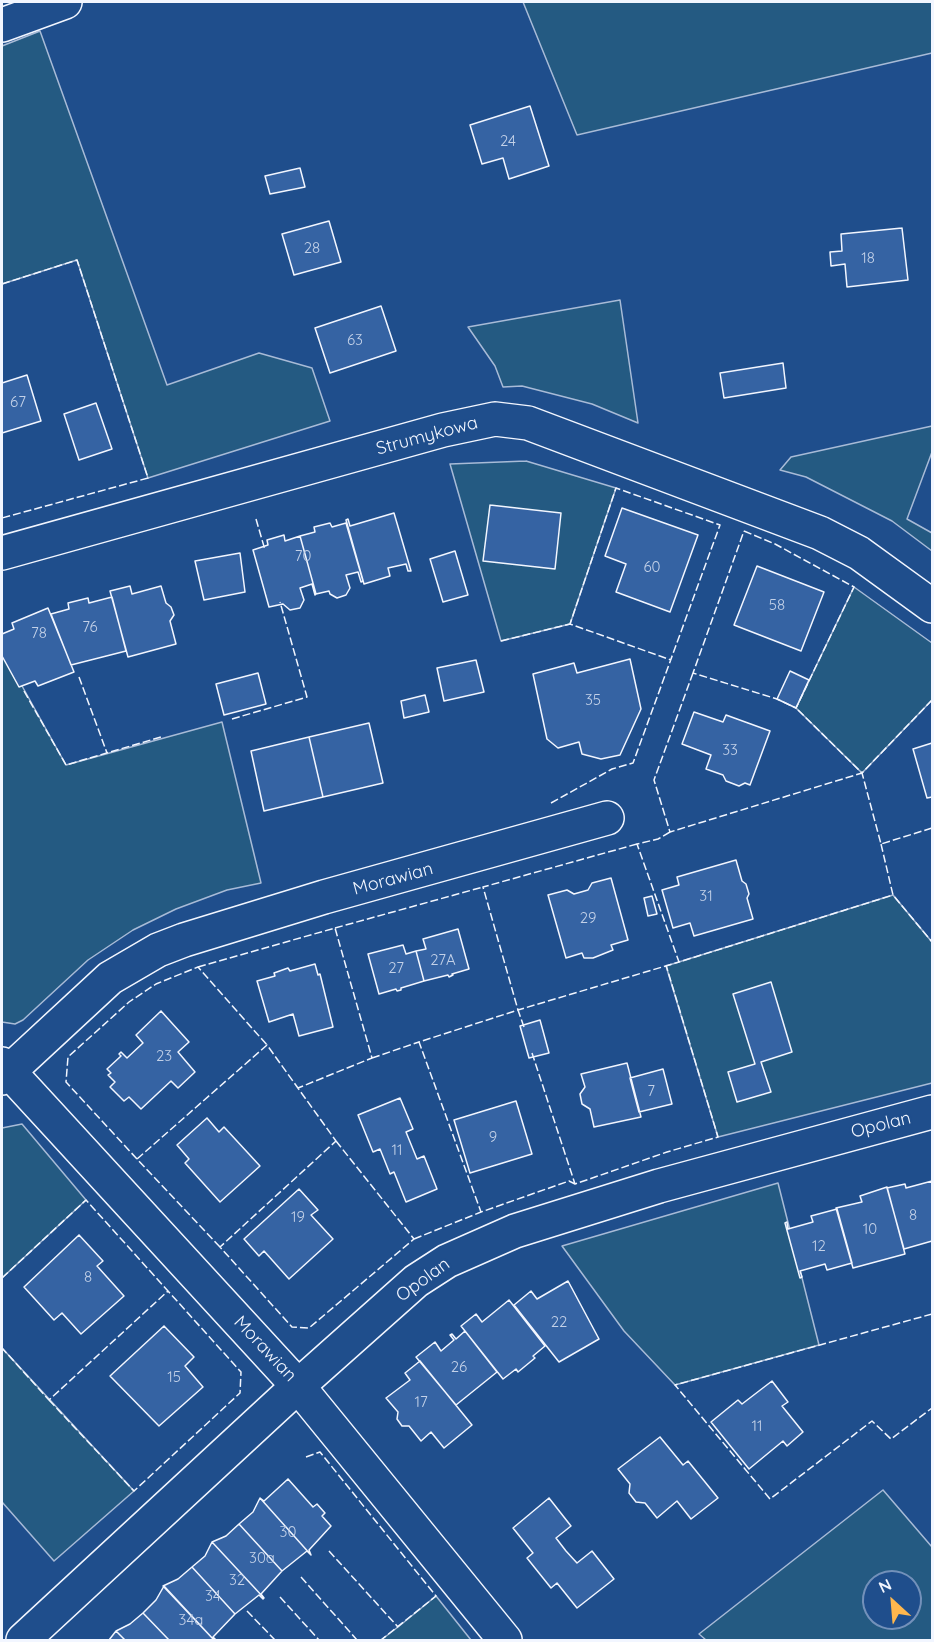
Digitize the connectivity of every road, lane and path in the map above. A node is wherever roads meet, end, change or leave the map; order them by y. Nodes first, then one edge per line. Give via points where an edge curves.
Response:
1 (65, 2) edge
2 (2, 25) edge
3 (2, 553) edge
4 (933, 606) edge
5 (607, 818) dead end
6 (4, 1071) edge
7 (933, 1112) edge
8 (298, 1386) junction
9 (23, 1641) edge
10 (505, 1641) edge

1 - 2 street
3 - 4 street, Strumykowa via 443,430 495,419 528,423 820,532 859,553
5 - 6 street, Morawian via 324,897 158,950 110,978
6 - 8 street, Morawian
7 - 8 street, Opolan via 659,1186 480,1245 416,1281
8 - 9 street, Opolan
8 - 10 street, Morawian

